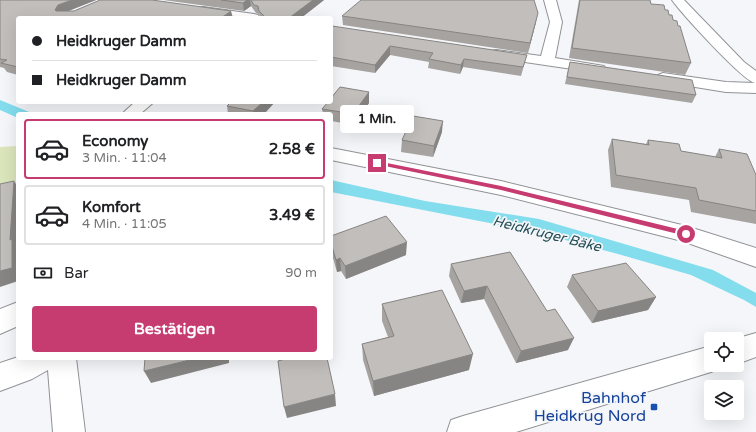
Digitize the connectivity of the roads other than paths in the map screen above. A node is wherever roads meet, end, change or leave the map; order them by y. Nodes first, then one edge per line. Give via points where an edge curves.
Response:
1 (550, 0) edge
2 (678, 0) edge
3 (196, 13) edge
4 (231, 16) edge
5 (485, 52) edge
6 (547, 61) junction
7 (610, 70) edge
8 (648, 76) edge
9 (756, 79) edge
10 (756, 88) edge
11 (143, 104) edge
12 (132, 112) edge
13 (333, 154) edge
14 (756, 258) edge
15 (16, 314) edge
16 (0, 322) edge
17 (756, 345) edge
18 (744, 349) edge
19 (38, 360) edge
20 (61, 360) edge
21 (704, 361) edge
22 (0, 377) edge
23 (68, 432) edge
24 (463, 432) edge

1 - 6 street via 556,22
2 - 9 street
3 - 4 street
5 - 6 street
6 - 7 street
8 - 10 street via 726,87
11 - 12 street
13 - 14 street via 509,190 686,234
15 - 16 street
17 - 18 street
19 - 22 street via 17,372
20 - 23 street
21 - 24 street

